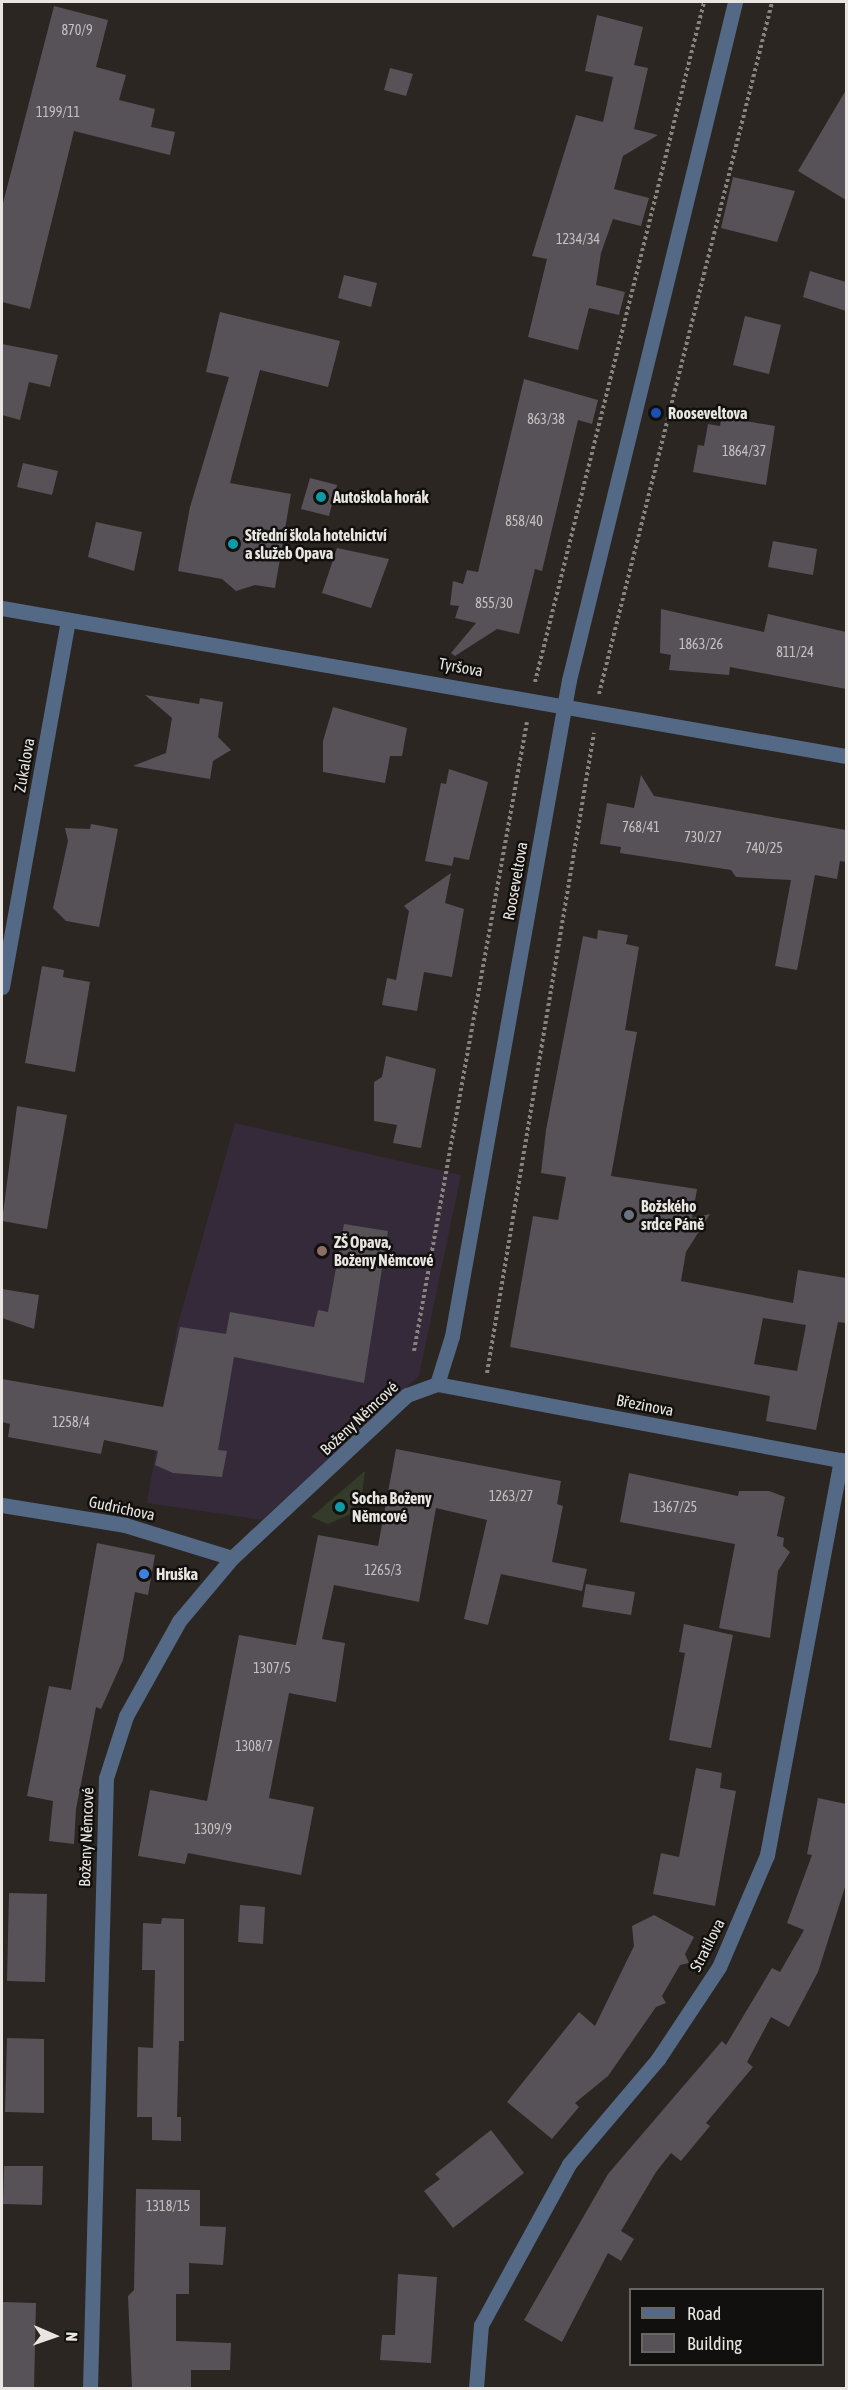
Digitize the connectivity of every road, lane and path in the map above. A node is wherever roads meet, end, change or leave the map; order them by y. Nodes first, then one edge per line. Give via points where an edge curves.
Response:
1 (705, 2) edge
2 (735, 2) edge
3 (771, 2) edge
4 (2, 608) edge
5 (68, 620) junction
6 (600, 691) dead end
7 (531, 697) junction
8 (565, 704) junction
9 (595, 730) dead end
10 (846, 756) edge
11 (2, 987) edge
12 (414, 1352) dead end
13 (437, 1384) junction
14 (484, 1392) junction
15 (844, 1461) edge
16 (2, 1505) edge
17 (232, 1558) junction
18 (90, 2388) edge
19 (476, 2388) edge

1 - 7 path
2 - 8 street, Rooseveltova
3 - 6 path
4 - 5 street, Tyršova
5 - 7 street, Tyršova
5 - 11 street, Zukalova
7 - 8 street, Tyršova
7 - 12 path
8 - 10 street, Tyršova
8 - 13 street, Rooseveltova via 452,1336
9 - 14 path
13 - 14 street, Březinova
13 - 17 street, Boženy Němcové via 407,1395
14 - 15 street, Březinova
15 - 19 street, Stratilova via 767,1855 719,1967 658,2059 569,2164 481,2325
16 - 17 street, Gudrichova via 125,1525
17 - 18 street, Boženy Němcové via 179,1621 146,1674 106,1778

